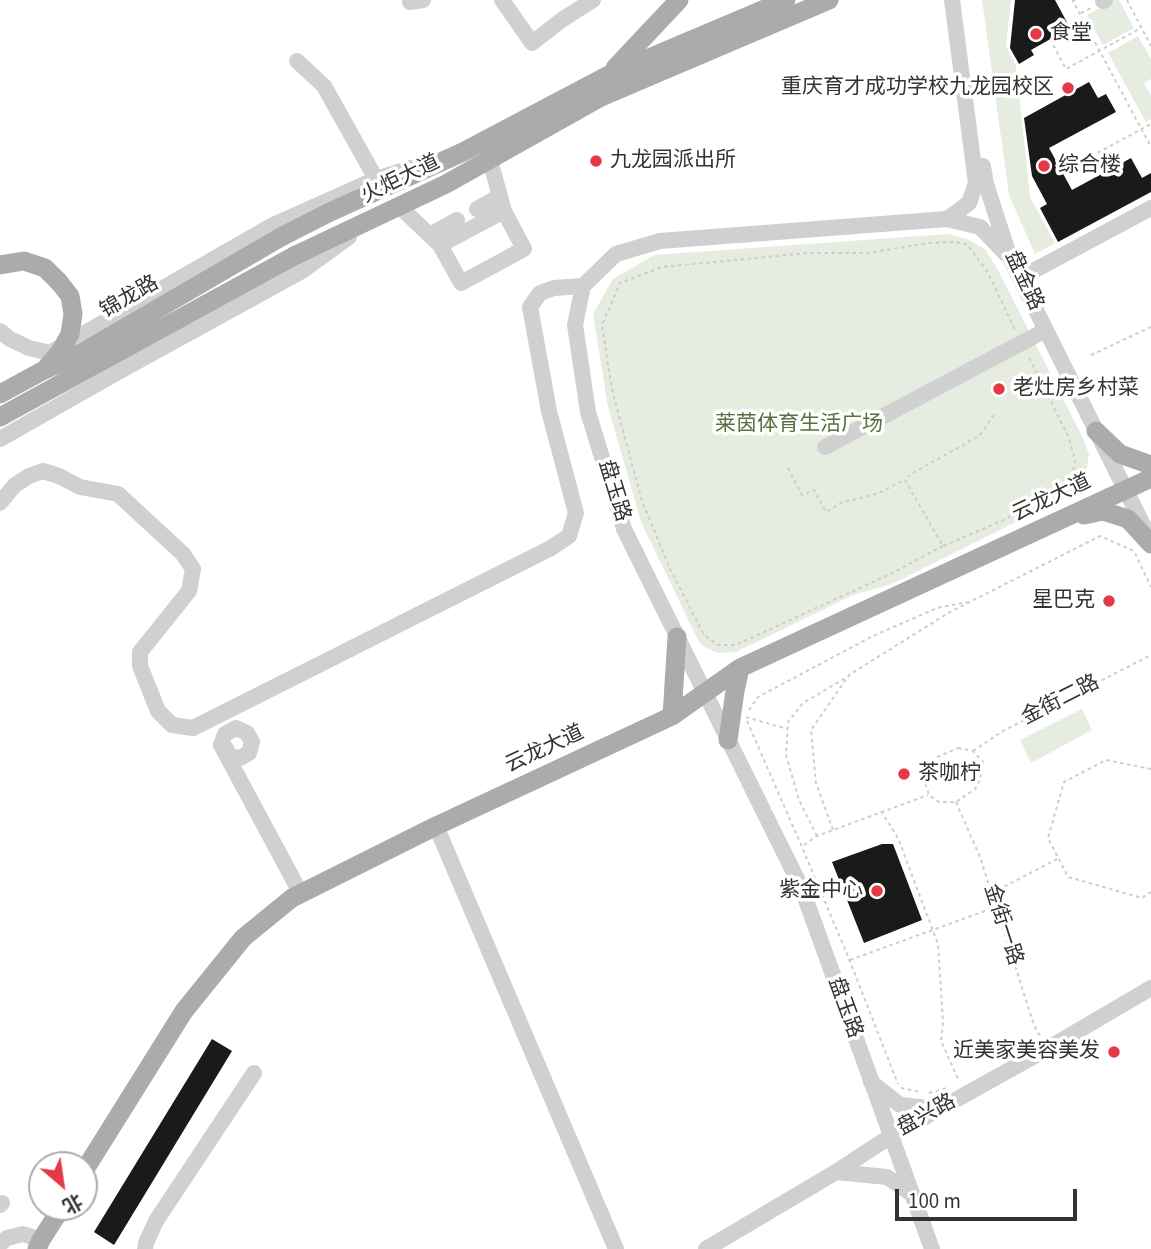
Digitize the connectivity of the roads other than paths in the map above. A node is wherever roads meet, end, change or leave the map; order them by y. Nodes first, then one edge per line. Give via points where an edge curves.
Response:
1 (502, 0) edge
2 (593, 0) edge
3 (679, 0) edge
4 (786, 0) edge
5 (829, 0) edge
6 (952, 0) edge
7 (962, 0) edge
8 (297, 61) dead end
9 (609, 75) junction
10 (601, 97) junction
11 (463, 152) junction
12 (490, 160) junction
13 (376, 179) junction
14 (502, 203) junction
15 (400, 207) junction
16 (1151, 208) edge
17 (477, 209) dead end
18 (374, 218) junction
19 (947, 219) junction
20 (457, 220) dead end
21 (281, 237) joint
22 (435, 240) junction
23 (1010, 258) junction
24 (0, 265) edge
25 (1020, 278) junction
26 (583, 286) junction
27 (93, 328) junction
28 (1046, 330) junction
29 (0, 331) edge
30 (47, 361) junction
31 (118, 372) junction
32 (0, 394) edge
33 (0, 417) edge
34 (1096, 431) junction
35 (0, 439) edge
36 (825, 447) dead end
37 (1151, 465) edge
38 (1151, 478) edge
39 (1125, 490) junction
40 (0, 503) edge
41 (1064, 519) junction
42 (1151, 542) edge
43 (677, 637) junction
44 (740, 668) junction
45 (705, 692) junction
46 (672, 716) junction
47 (211, 720) junction
48 (728, 740) junction
49 (436, 826) junction
50 (300, 894) junction
51 (1151, 988) edge
52 (254, 1073) dead end
53 (871, 1082) junction
54 (939, 1109) junction
55 (891, 1136) junction
56 (96, 1151) edge
57 (836, 1172) junction
58 (912, 1194) junction
59 (54, 1221) edge
60 (0, 1244) edge
61 (39, 1245) edge
62 (145, 1249) edge
63 (616, 1249) edge
64 (706, 1249) edge
65 (932, 1249) edge

1 - 2 street via 533,43
3 - 9 main road
4 - 9 main road, 火炬大道
5 - 10 main road, 火炬大道
6 - 19 street via 976,183 969,203
7 - 23 street, 盘金路 via 986,184
8 - 13 street via 324,86
9 - 10 main road
9 - 11 main road, 火炬大道
10 - 12 main road, 火炬大道
11 - 13 street
11 - 21 main road, 火炬大道
12 - 14 street
12 - 15 main road, 火炬大道
13 - 27 street via 273,225
14 - 17 street
14 - 22 street
14 - 22 street via 524,249 461,284
15 - 18 main road, 火炬大道
15 - 22 street
16 - 25 street
18 - 31 street via 302,271
18 - 33 main road, 火炬大道, bridge via 294,256
19 - 23 street via 980,227
19 - 26 street via 660,241 616,254
20 - 22 street
21 - 30 main road, 锦龙路, bridge via 80,354
23 - 25 street, 盘金路
24 - 30 main road, bridge via 24,261 45,268 70,296 70,334 61,352
25 - 28 street, 盘金路
26 - 43 street, 盘玉路 via 575,326 588,412 624,529
26 - 47 street via 540,293 530,307 549,411 576,513 569,536
27 - 30 street
27 - 31 street via 91,340 97,356
28 - 34 street, 盘金路
28 - 36 street
29 - 30 street
30 - 32 main road, 锦龙路, bridge
31 - 35 street
34 - 37 main road via 1120,454
34 - 39 street, 盘金路
38 - 39 main road, 云龙大道
39 - 41 main road, 云龙大道
39 - 42 street, 盘金路
40 - 47 street via 15,485 43,471 80,487 118,494 183,554 192,569 189,591 140,652 140,666 158,711 172,725 193,728
41 - 42 main road via 1103,511 1128,519
41 - 44 main road, 云龙大道
43 - 45 street, 盘玉路
43 - 46 main road
44 - 45 main road, 云龙大道
44 - 48 main road
45 - 46 main road, 云龙大道
45 - 48 street, 盘玉路
46 - 49 main road, 云龙大道
47 - 50 street, bridge via 230,756 240,758 249,753 252,743 247,733 236,728 225,734 221,745
48 - 53 street, 盘玉路 via 802,890
49 - 50 main road, 云龙大道
49 - 63 street
50 - 56 main road, 云龙大道 via 243,938 184,1011
51 - 54 street, 盘兴路 via 1047,1049 964,1089
52 - 62 street via 156,1221
53 - 54 street via 900,1105
53 - 55 street, 盘玉路
54 - 55 street, 盘兴路
55 - 57 street, 盘兴路
55 - 58 street, 盘玉路
57 - 58 street via 887,1177
57 - 64 street, 盘兴路
58 - 65 street, 盘玉路
59 - 61 main road
60 - 61 street via 23,1234

